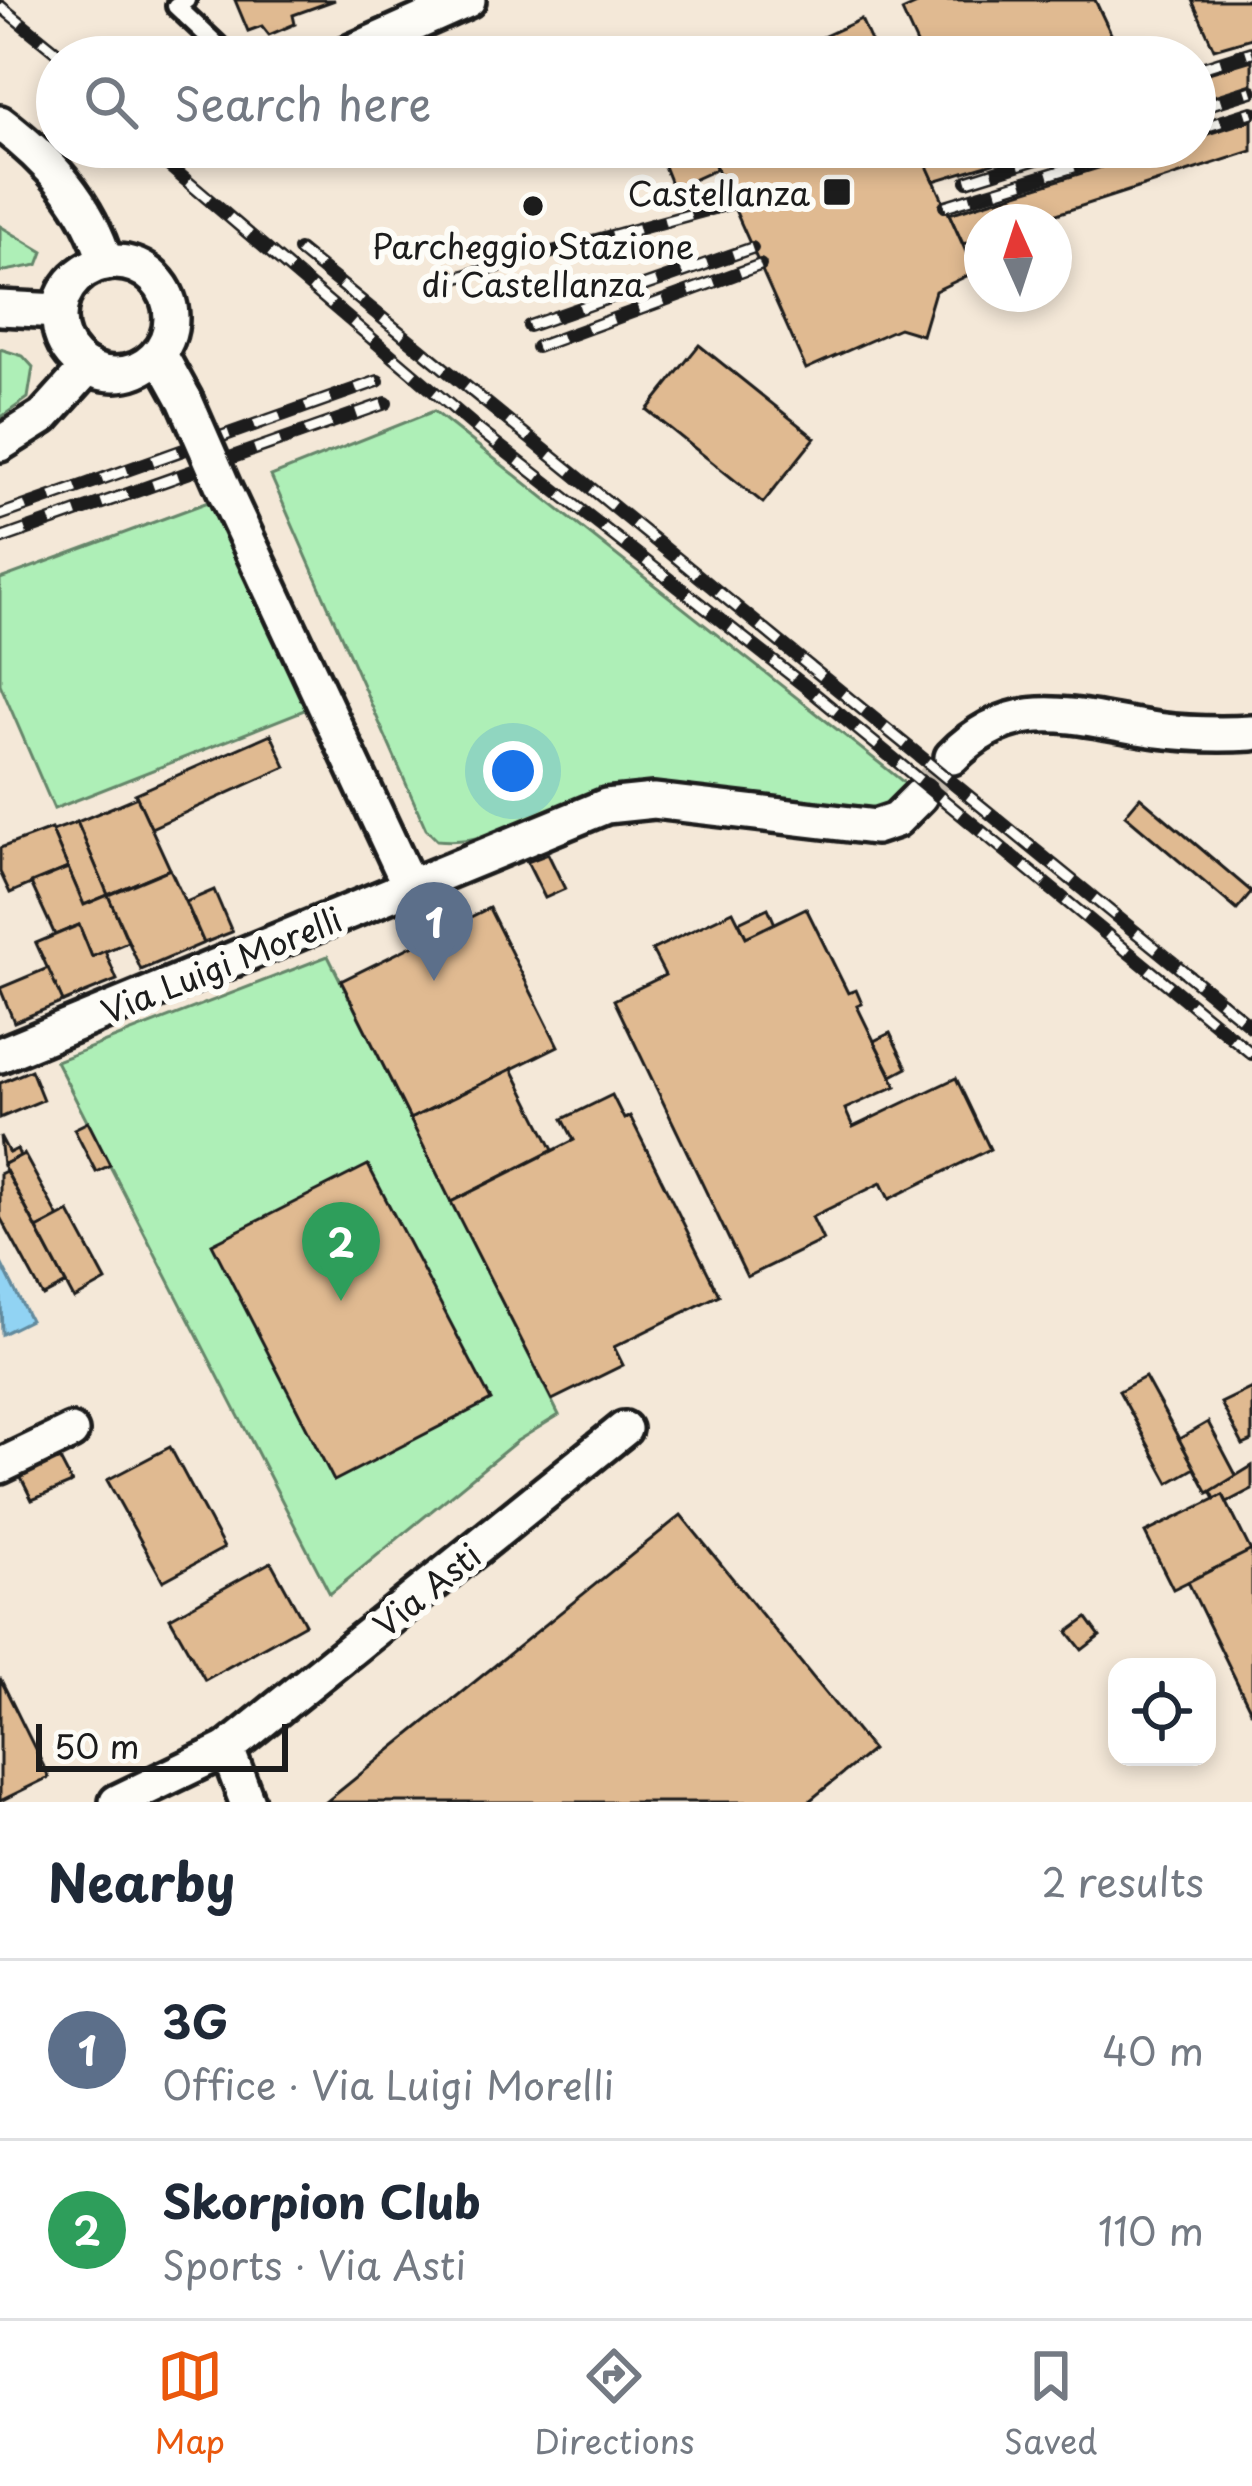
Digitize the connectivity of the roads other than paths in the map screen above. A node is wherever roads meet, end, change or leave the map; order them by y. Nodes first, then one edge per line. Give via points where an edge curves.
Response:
1 (186, 0) edge
2 (468, 0) edge
3 (208, 36) edge
4 (387, 36) edge
5 (0, 123) edge
6 (36, 157) edge
7 (48, 168) edge
8 (106, 262) junction
9 (0, 308) edge
10 (59, 311) junction
11 (159, 352) junction
12 (88, 367) junction
13 (0, 444) edge
14 (1252, 733) edge
15 (952, 757) tunnel mouth
16 (920, 796) tunnel mouth
17 (410, 887) junction
18 (0, 1054) edge
19 (624, 1429) dead end
20 (71, 1432) dead end
21 (0, 1466) edge
22 (227, 1749) junction
23 (117, 1802) edge
24 (247, 1802) edge

1 - 3 lane via 176,5
2 - 4 street
5 - 6 street
7 - 8 street via 88,216
8 - 10 street via 74,279
8 - 11 street via 142,269 167,298 171,317
9 - 10 street
10 - 12 street via 64,344
11 - 12 street via 118,374
11 - 17 street, bridge
12 - 13 street via 43,417
14 - 15 street via 1036,714 990,725
16 - 17 street, Via Luigi Morelli via 896,820 875,827 629,801
17 - 18 street, Via Luigi Morelli
19 - 22 street, Via Asti
20 - 21 street
22 - 23 street, Via Asti
22 - 24 street

